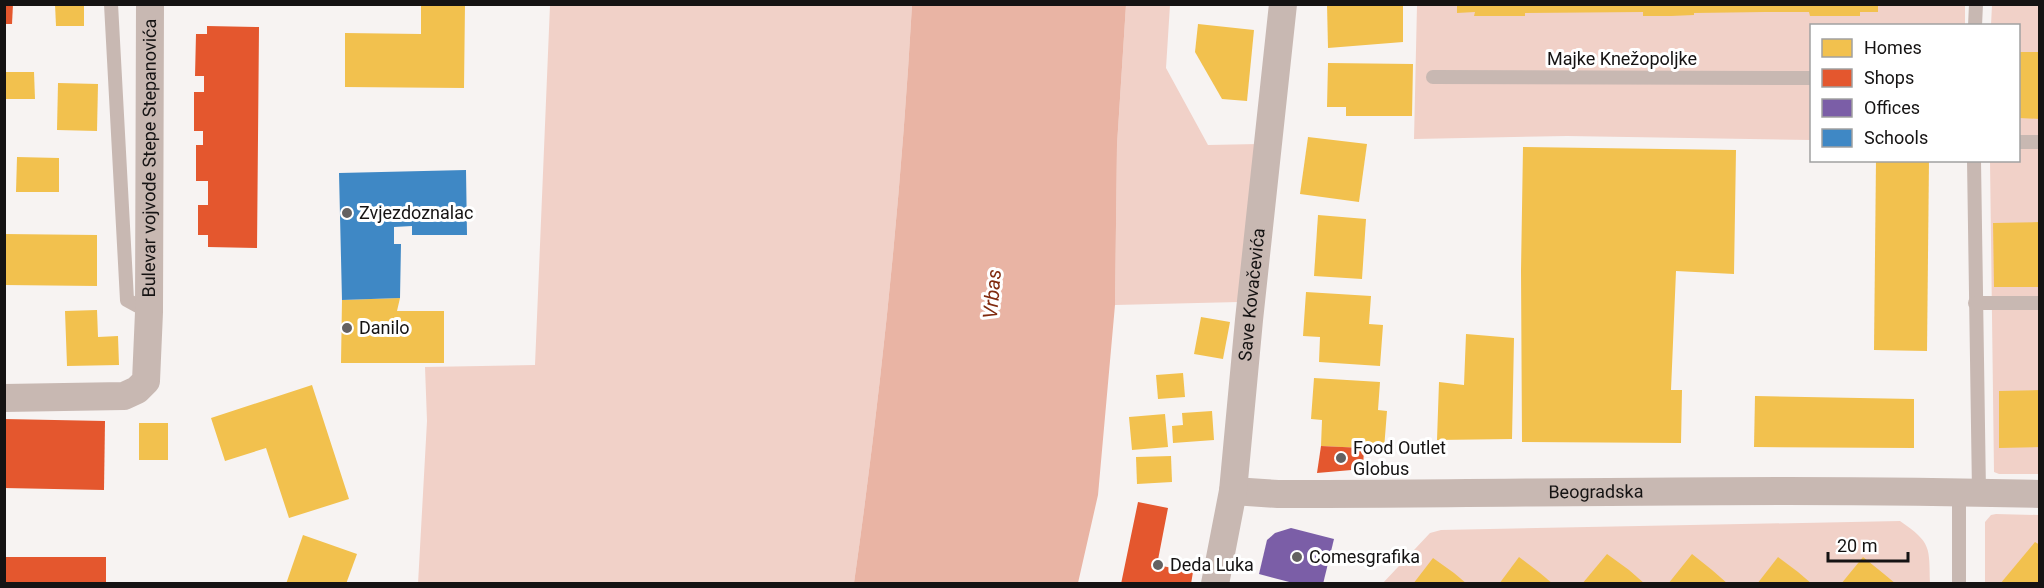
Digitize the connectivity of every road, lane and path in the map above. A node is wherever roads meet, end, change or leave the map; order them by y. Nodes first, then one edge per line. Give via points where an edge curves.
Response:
1 (111, 4) edge
2 (150, 4) edge
3 (1283, 4) edge
4 (1976, 4) edge
5 (1975, 24) edge
6 (1433, 77) dead end
7 (1810, 78) edge
8 (2020, 141) edge
9 (2040, 142) edge
10 (1974, 162) edge
11 (1975, 303) junction
12 (2040, 303) edge
13 (149, 312) junction
14 (4, 398) edge
15 (1233, 492) junction
16 (1969, 492) junction
17 (2040, 494) edge
18 (1215, 584) edge
19 (1959, 584) edge

1 - 13 lane, Bulevar vojvode Stepe Stepanovića via 128,300
2 - 13 street, Bulevar vojvode Stepe Stepanovića
3 - 15 street, Save Kovačevića
4 - 5 lane
6 - 7 lane, Majke Knežopoljke
8 - 9 lane
10 - 11 lane
11 - 12 lane
11 - 16 lane
13 - 14 street, Bulevar vojvode Stepe Stepanovića via 146,381 137,390 124,396
15 - 16 street, Beogradska
15 - 18 street, Save Kovačevića
16 - 17 street, Beogradska
16 - 19 lane

